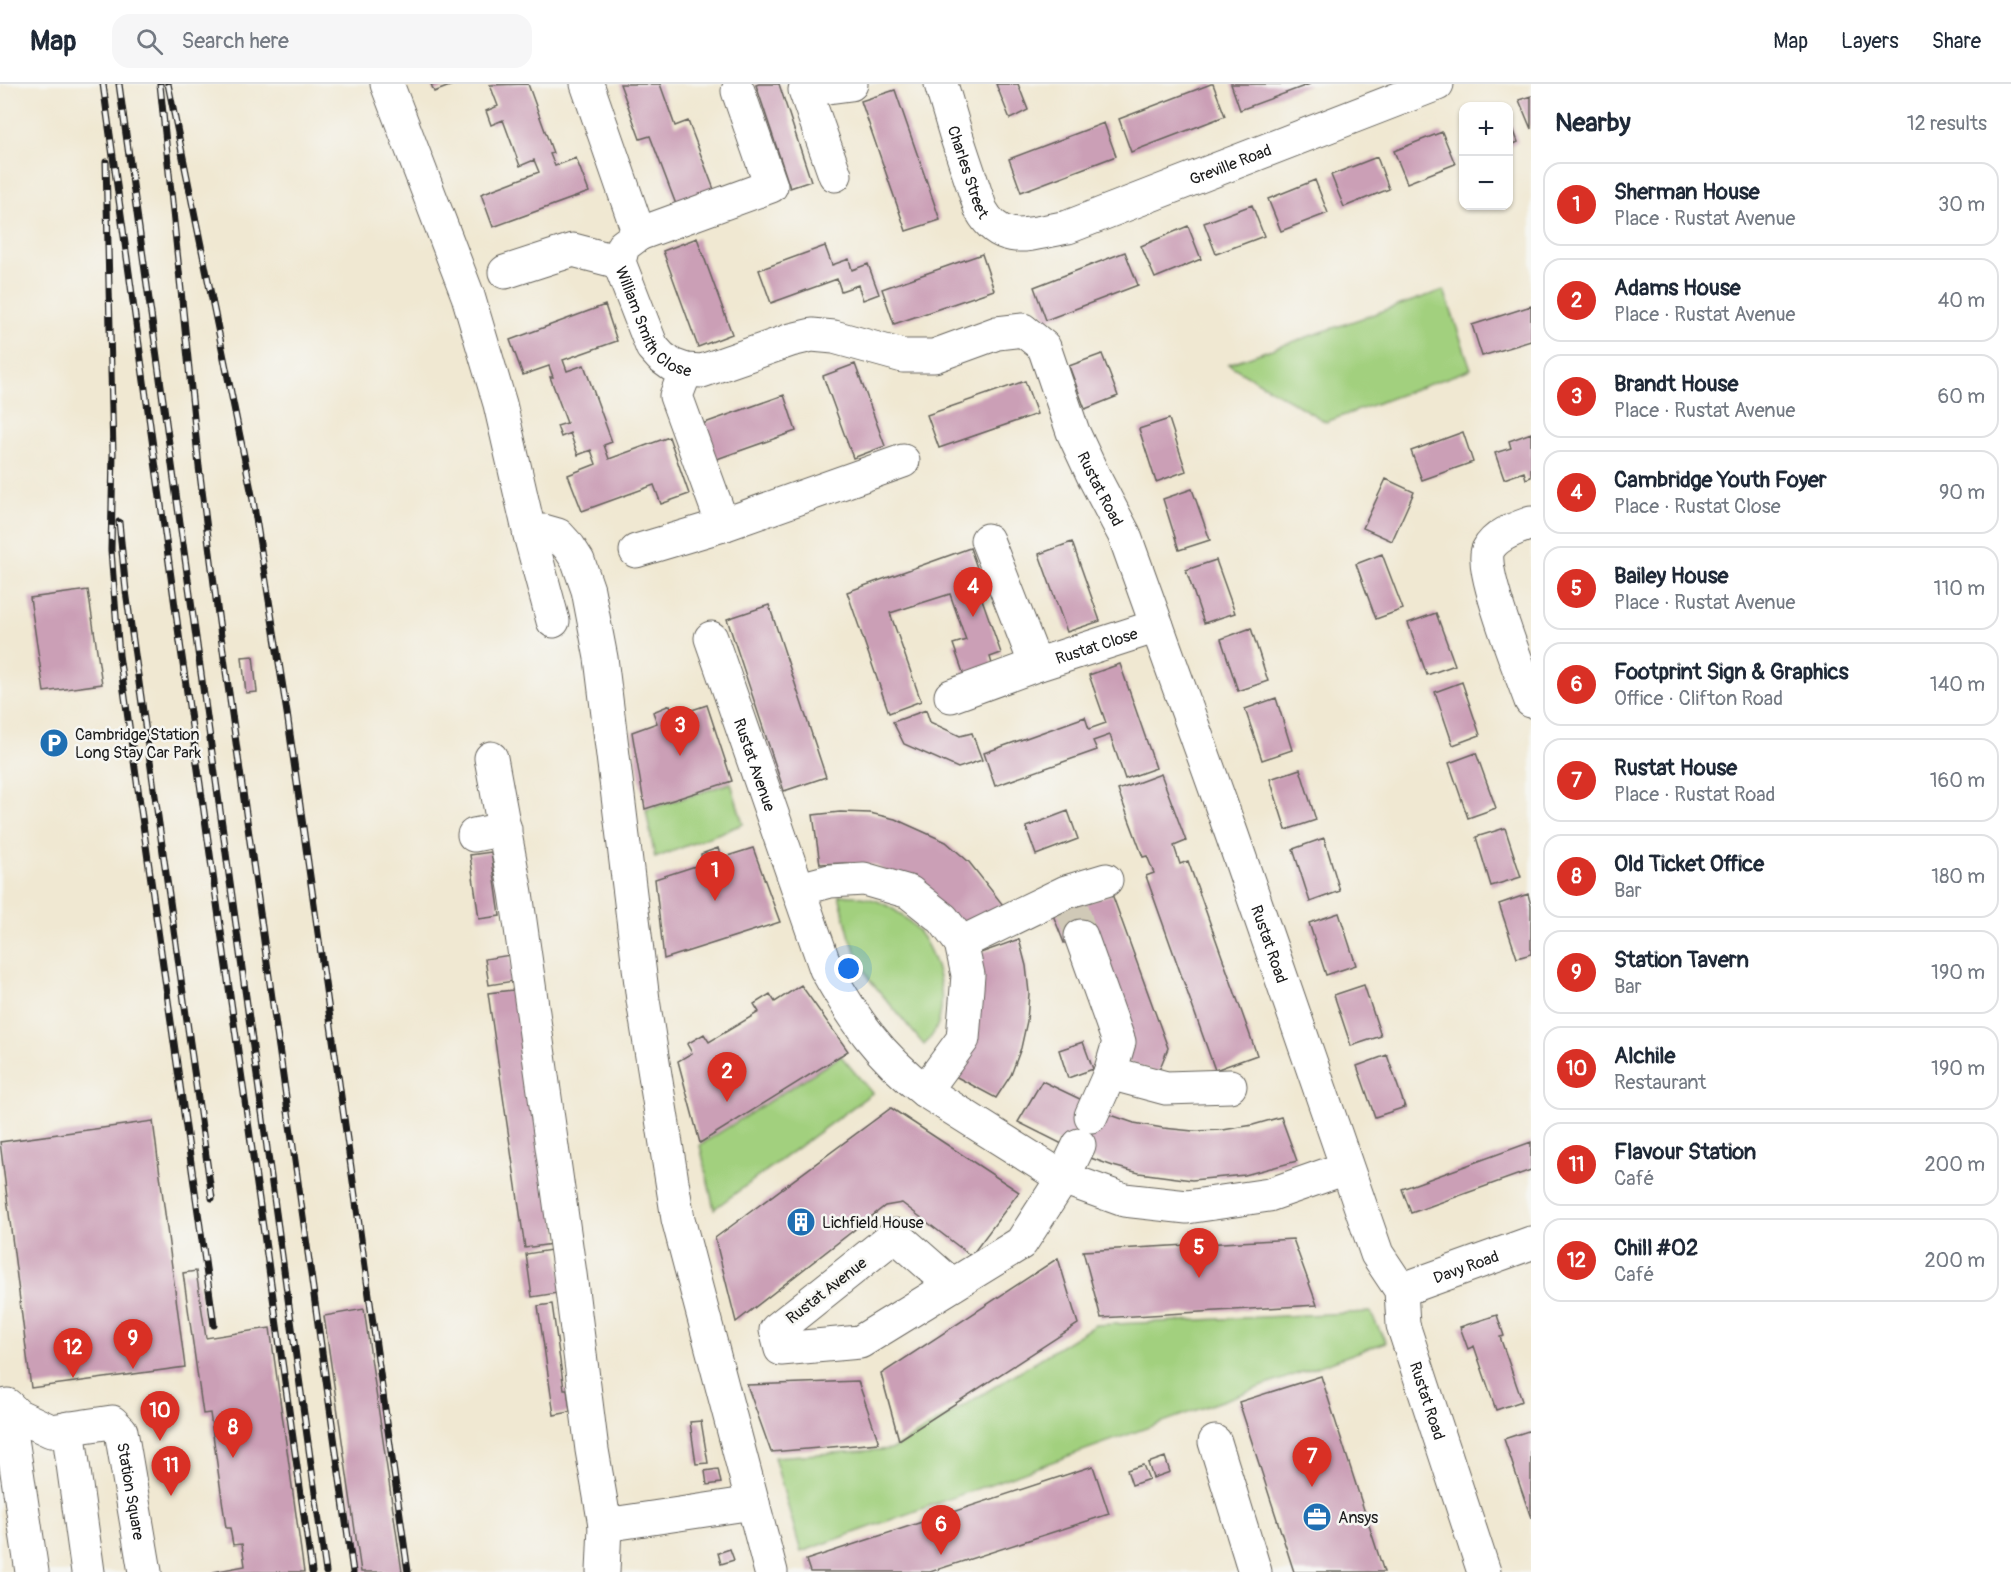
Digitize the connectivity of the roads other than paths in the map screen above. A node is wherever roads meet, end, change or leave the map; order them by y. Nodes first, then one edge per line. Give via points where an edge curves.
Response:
1 (387, 84) edge
2 (587, 84) edge
3 (851, 84) edge
4 (941, 84) edge
5 (1437, 84) edge
6 (738, 91) dead end
7 (835, 175) dead end
8 (639, 234) junction
9 (1020, 236) joint
10 (619, 262) junction
11 (505, 272) dead end
12 (1023, 330) joint
13 (686, 370) junction
14 (903, 461) dead end
15 (1531, 524) edge
16 (723, 525) junction
17 (530, 535) junction
18 (987, 540) dead end
19 (636, 551) dead end
20 (553, 621) dead end
21 (1157, 627) junction
22 (711, 638) dead end
23 (1036, 664) junction
24 (951, 696) dead end
25 (1531, 701) edge
26 (491, 758) dead end
27 (1106, 880) dead end
28 (800, 889) junction
29 (1073, 912) junction
30 (961, 943) junction
31 (1110, 1072) junction
32 (1230, 1086) dead end
33 (925, 1091) junction
34 (1346, 1168) junction
35 (1063, 1178) junction
36 (1531, 1243) edge
37 (952, 1285) junction
38 (1401, 1290) junction
39 (3, 1397) edge
40 (60, 1430) junction
41 (1215, 1442) dead end
42 (15, 1452) junction
43 (753, 1503) junction
44 (604, 1525) junction
45 (770, 1566) edge
46 (32, 1572) edge
47 (88, 1572) edge
48 (146, 1572) edge
49 (603, 1572) edge
50 (1256, 1572) edge
51 (1484, 1572) edge

1 - 17 street via 468,296 500,404
2 - 8 street, William Smith Close
3 - 7 street via 805,90
4 - 9 street, Charles Street via 981,210 997,229
5 - 9 street, Greville Road via 1068,227
6 - 8 street via 771,186
8 - 10 street, William Smith Close via 622,246
10 - 11 street via 573,250
10 - 13 street, William Smith Close via 652,347 672,365
12 - 13 street, William Smith Close via 998,333 934,356 903,356 812,335 702,371
12 - 21 street, Rustat Road via 1044,347 1073,432 1124,534
13 - 16 street via 676,396
14 - 16 street
15 - 25 street via 1497,539 1488,550 1486,565
16 - 19 street
17 - 20 street
17 - 43 street via 544,531 558,535 570,546 588,590 601,658 643,1000 678,1219
18 - 23 street, Rustat Close
21 - 23 street, Rustat Close
21 - 34 street, Rustat Road
22 - 28 street, Rustat Avenue
23 - 24 street, Rustat Close
26 - 44 street via 490,832 516,893
27 - 29 street
28 - 30 street via 830,881 864,879 909,892 943,919
28 - 33 street, Rustat Avenue via 826,969 850,1012 882,1053
29 - 30 street
29 - 31 street via 1119,1041
30 - 33 street via 968,975 963,1039
31 - 32 street via 1166,1088
31 - 35 street
33 - 35 street, Rustat Avenue
34 - 35 street, Rustat Avenue via 1269,1195 1187,1207 1124,1200
34 - 38 street, Rustat Road via 1377,1254
35 - 37 street, Rustat Avenue via 1021,1243
36 - 38 street, Davy Road
37 - 37 street, Rustat Avenue via 860,1342 781,1349 776,1330 896,1235
38 - 51 street, Rustat Road via 1403,1325
39 - 40 street via 17,1415
39 - 42 street
40 - 42 street via 24,1443
40 - 47 street
40 - 48 street, Station Square via 112,1422 121,1431
41 - 50 street
42 - 46 street
43 - 44 street
43 - 45 street
44 - 49 street

